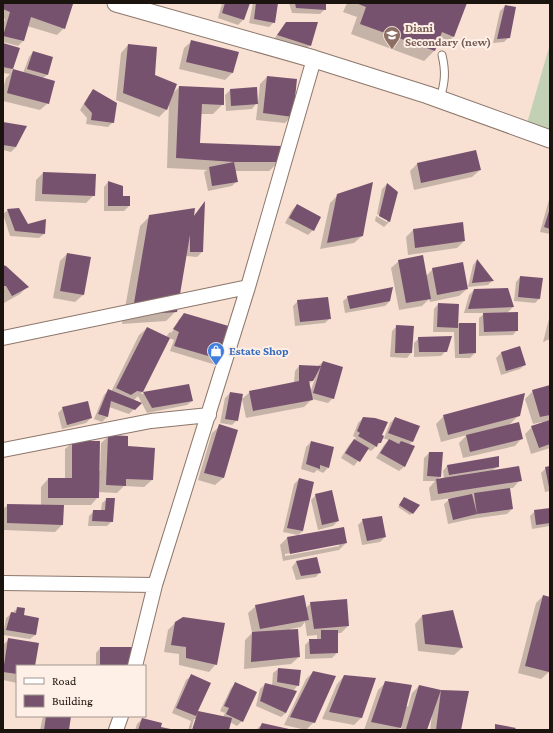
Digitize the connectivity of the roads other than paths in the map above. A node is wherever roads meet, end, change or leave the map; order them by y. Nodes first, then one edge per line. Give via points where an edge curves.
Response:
1 (116, 3) edge
2 (442, 55) dead end
3 (314, 58) junction
4 (440, 100) junction
5 (550, 139) edge
6 (248, 287) junction
7 (3, 338) edge
8 (209, 415) junction
9 (3, 450) edge
10 (3, 583) edge
11 (155, 585) junction
12 (135, 665) edge
13 (121, 717) edge
14 (116, 730) edge

1 - 3 street
2 - 4 lane via 445,72
3 - 4 street
3 - 6 street
4 - 5 street
6 - 7 street
6 - 8 street
8 - 9 street via 151,421
8 - 11 street
10 - 11 street
11 - 12 street
13 - 14 street

